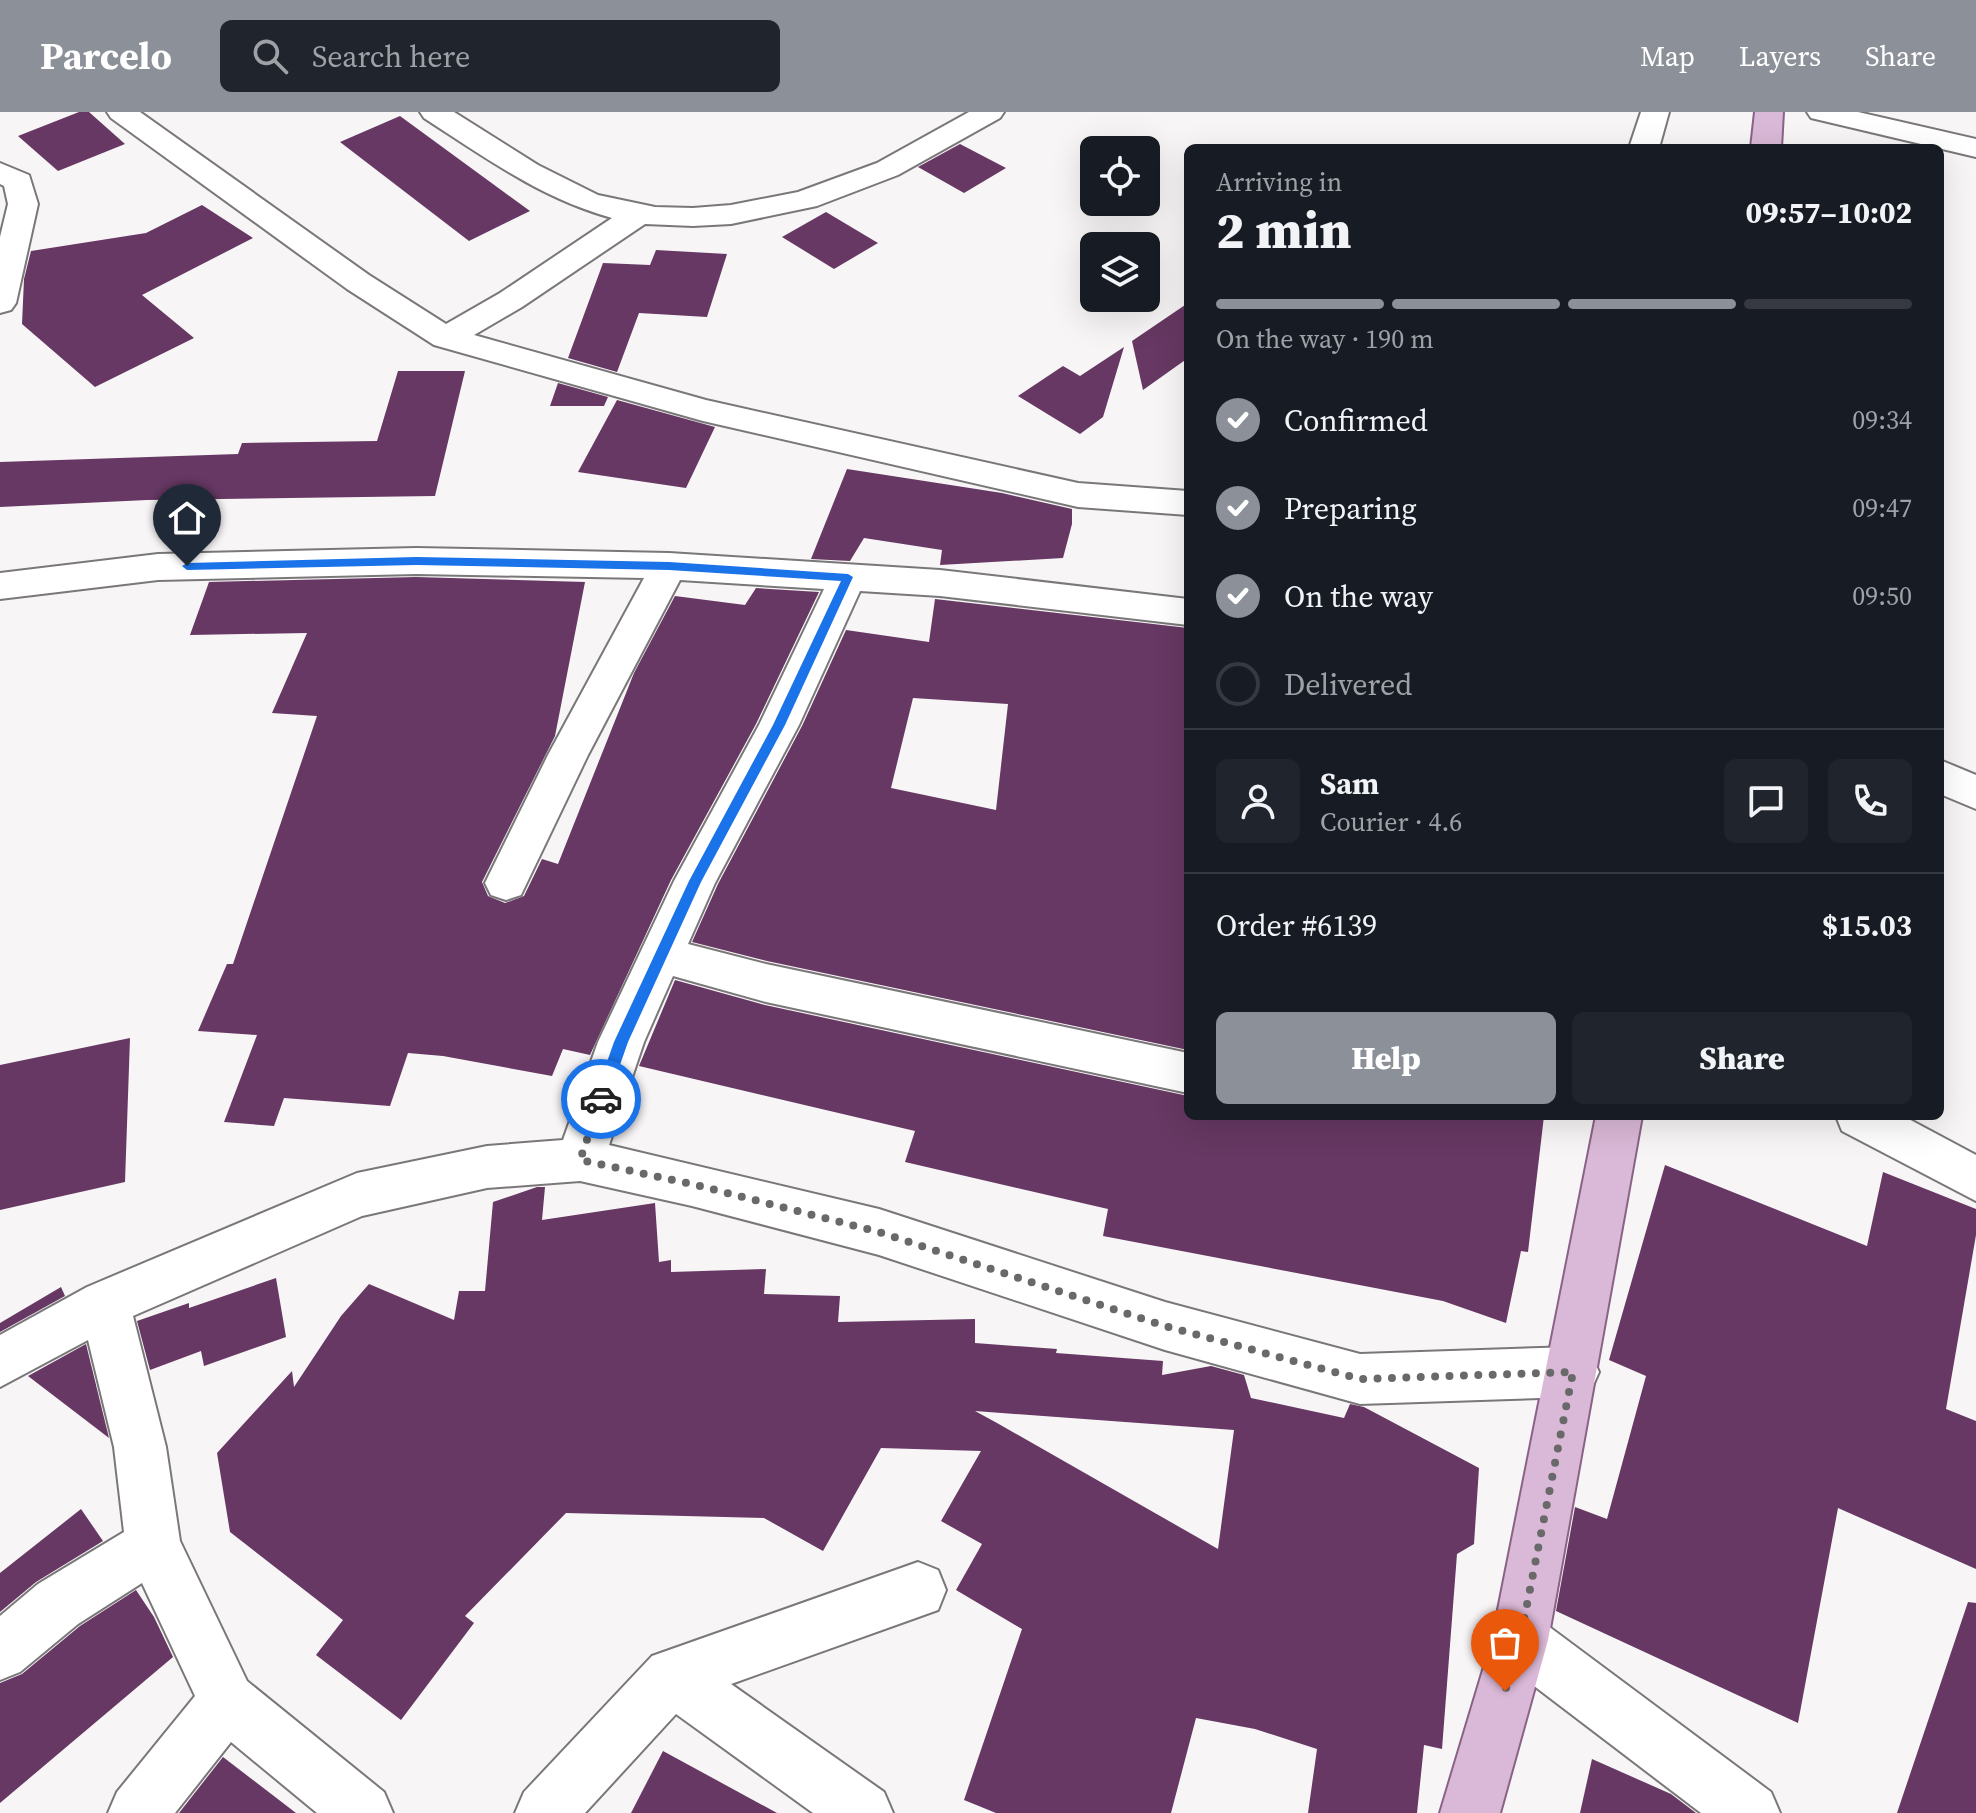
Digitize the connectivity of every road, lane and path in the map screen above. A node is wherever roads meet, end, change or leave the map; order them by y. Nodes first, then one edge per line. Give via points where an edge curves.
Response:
1 (121, 112) edge
2 (434, 112) edge
3 (990, 112) edge
4 (1655, 112) edge
5 (1769, 112) edge
6 (1821, 112) edge
7 (1645, 144) edge
8 (1766, 144) edge
9 (1976, 148) edge
10 (0, 172) edge
11 (639, 214) junction
12 (0, 300) edge
13 (446, 338) junction
14 (1184, 503) edge
15 (669, 566) junction
16 (848, 577) junction
17 (0, 586) edge
18 (1184, 612) edge
19 (1944, 778) edge
20 (1976, 793) edge
21 (506, 883) dead end
22 (661, 955) junction
23 (1184, 1072) edge
24 (1618, 1120) edge
25 (1866, 1120) edge
26 (580, 1160) junction
27 (1976, 1179) edge
28 (105, 1304) junction
29 (0, 1362) edge
30 (1573, 1372) junction
31 (153, 1545) junction
32 (918, 1590) dead end
33 (1520, 1640) junction
34 (0, 1652) edge
35 (672, 1676) junction
36 (227, 1701) junction
37 (1479, 1807) edge
38 (138, 1813) edge
39 (363, 1813) edge
40 (545, 1813) edge
41 (863, 1813) edge
42 (1750, 1813) edge

1 - 13 street via 358,282
2 - 11 street via 557,188 590,203
3 - 11 street via 873,176 813,199 685,217
4 - 7 street
5 - 8 main road
6 - 9 street
10 - 12 street via 18,181 23,204
11 - 13 street
13 - 14 street via 703,410 1078,495
15 - 16 street
15 - 17 street via 416,561 158,567
15 - 21 street
16 - 18 street
16 - 22 street
19 - 20 street
22 - 23 street via 766,983
22 - 26 street via 621,1042
24 - 30 main road
25 - 27 street
26 - 28 street via 487,1167 357,1195
26 - 30 street via 879,1232 1165,1326 1360,1379
28 - 29 street
28 - 31 street via 140,1447
30 - 33 main road
31 - 34 street via 58,1604
31 - 36 street
32 - 35 street
33 - 37 main road
33 - 42 street
35 - 40 street
35 - 41 street
36 - 38 street
36 - 39 street

